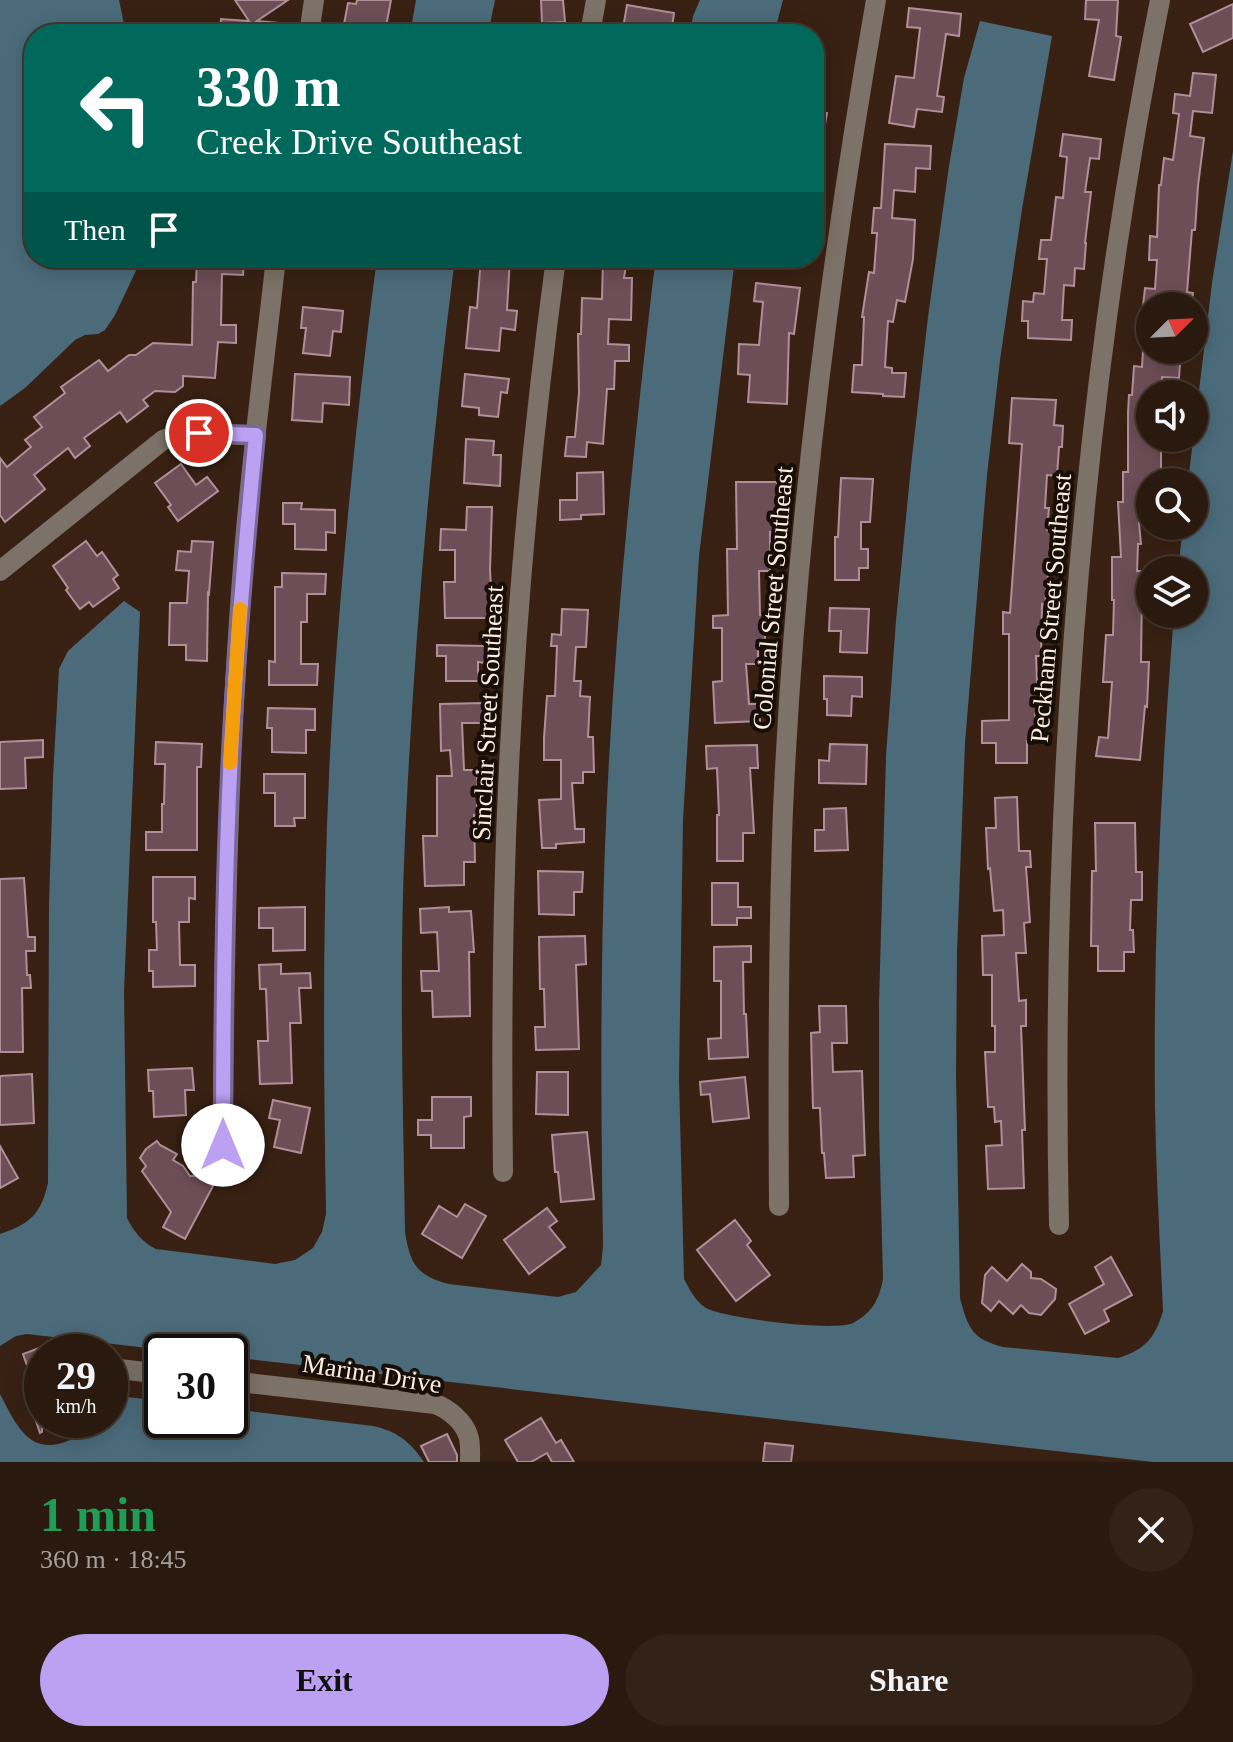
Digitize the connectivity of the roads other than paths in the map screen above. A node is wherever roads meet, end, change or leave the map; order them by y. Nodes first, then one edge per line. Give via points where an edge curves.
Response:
1 (314, 0) edge
2 (596, 0) edge
3 (876, 0) edge
4 (1160, 0) edge
5 (310, 24) edge
6 (592, 24) edge
7 (275, 268) edge
8 (555, 268) edge
9 (256, 435) junction
10 (0, 571) edge
11 (223, 1145) dead end
12 (503, 1172) dead end
13 (779, 1206) dead end
14 (1059, 1225) dead end
15 (248, 1383) edge
16 (470, 1462) edge

1 - 5 street
2 - 6 street
3 - 13 street, Colonial Street Southeast via 829,299 796,605 780,912
4 - 14 street, Peckham Street Southeast via 1105,334 1074,626 1058,919
7 - 9 street
8 - 12 street, Sinclair Street Southeast via 514,688 504,918
9 - 10 street via 180,434 163,440
9 - 11 street via 230,775
15 - 16 street, Marina Drive via 435,1404 460,1421 469,1437

